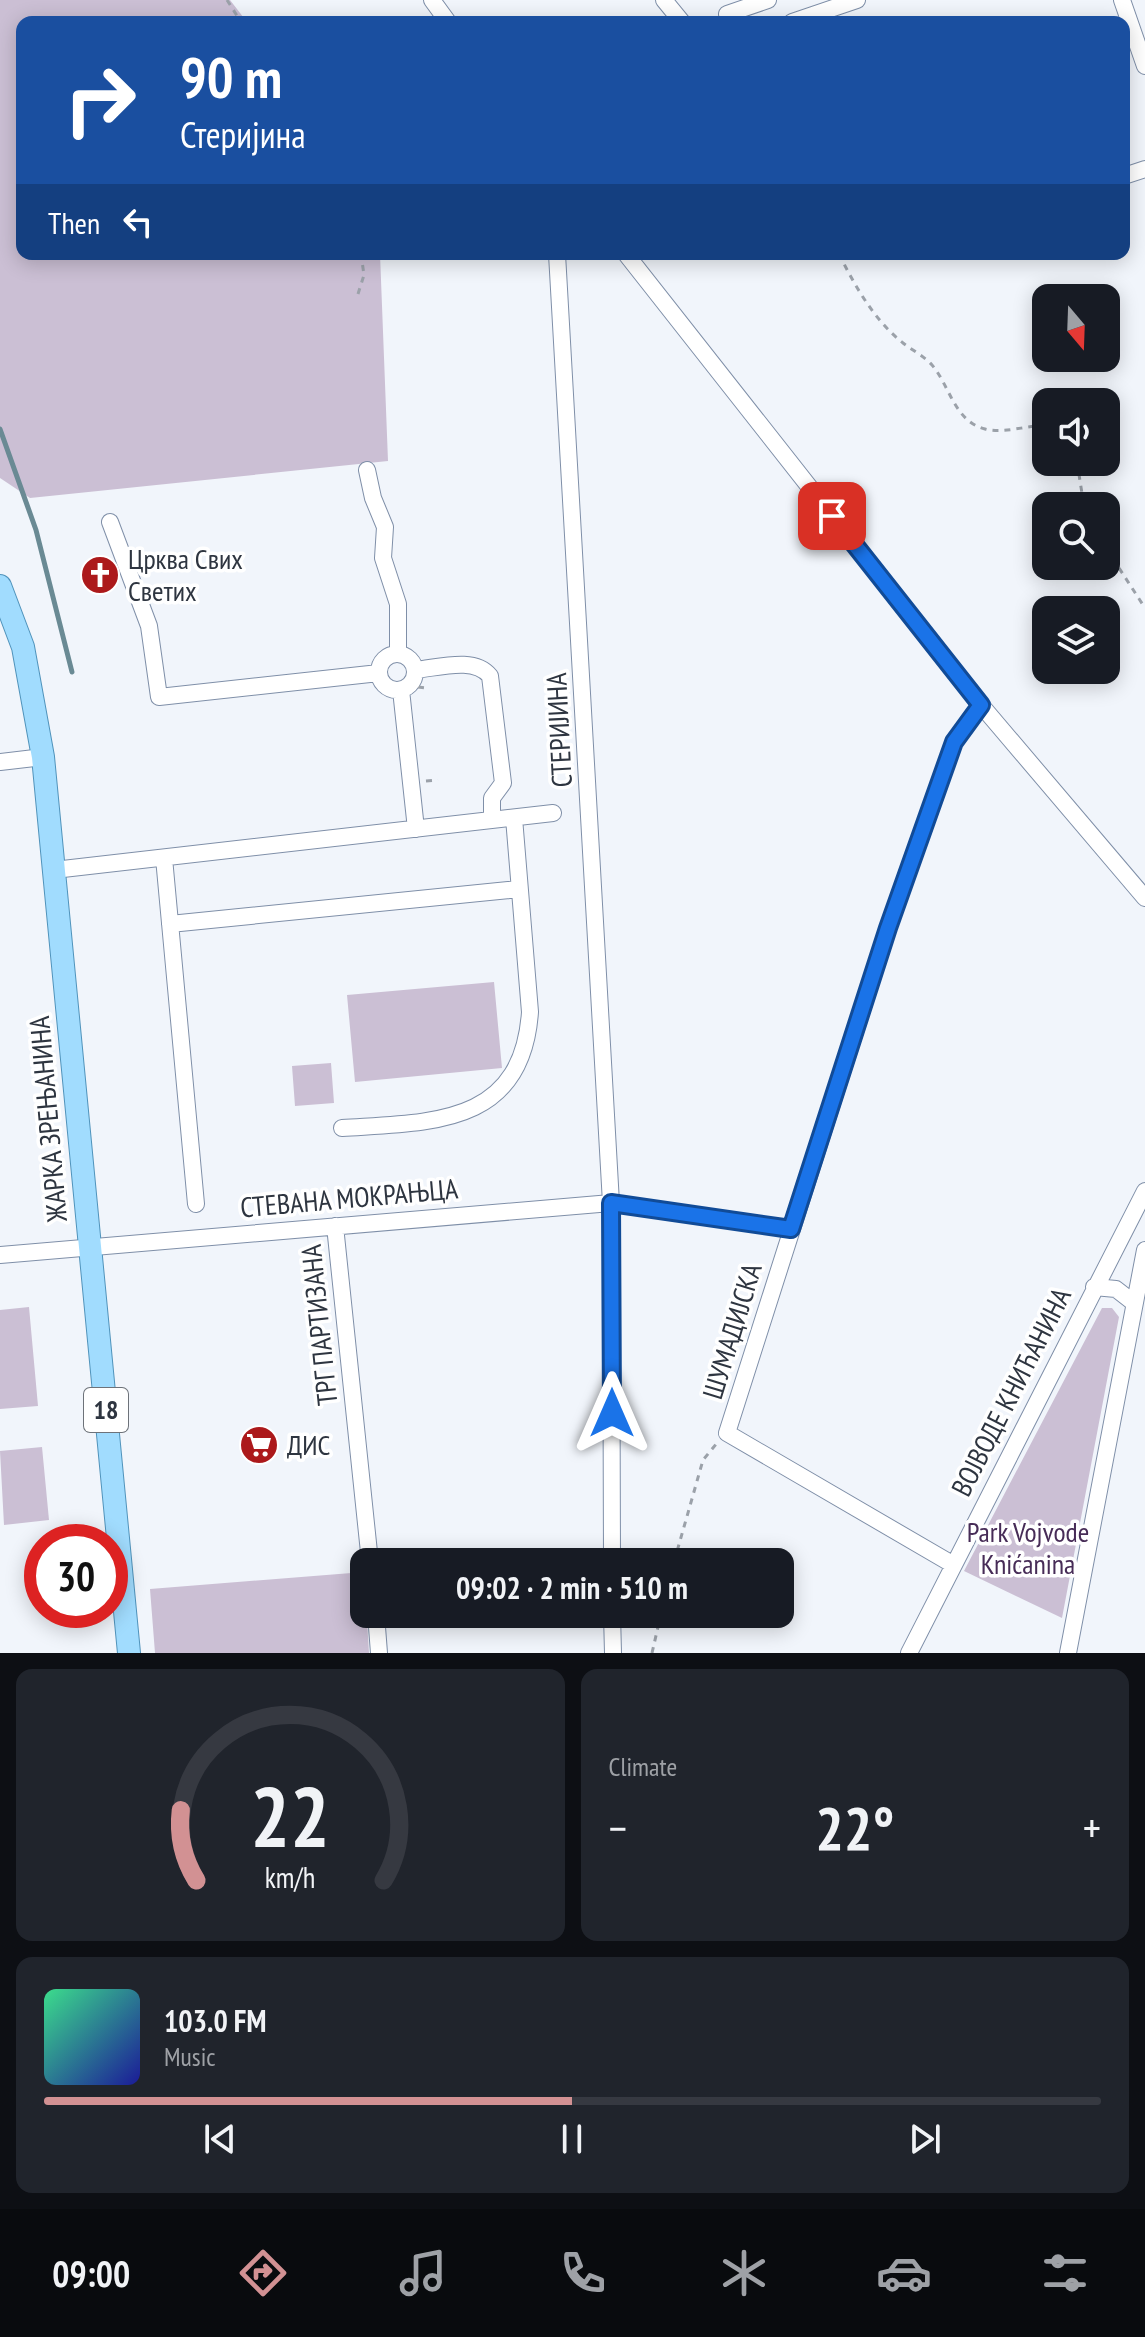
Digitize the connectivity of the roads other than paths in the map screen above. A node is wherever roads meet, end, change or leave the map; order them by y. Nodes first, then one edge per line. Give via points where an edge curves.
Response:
1 (664, 0) edge
2 (768, 0) edge
3 (857, 0) edge
4 (828, 5) edge
5 (727, 14) dead end
6 (677, 16) edge
7 (805, 16) edge
8 (1130, 23) edge
9 (1145, 66) edge
10 (557, 260) edge
11 (631, 260) edge
12 (367, 470) dead end
13 (110, 522) dead end
14 (0, 586) edge
15 (398, 654) junction
16 (415, 670) junction
17 (379, 673) junction
18 (401, 690) junction
19 (981, 705) junction
20 (43, 757) junction
21 (0, 762) edge
22 (553, 813) dead end
23 (514, 818) junction
24 (492, 820) junction
25 (416, 829) junction
26 (164, 858) junction
27 (54, 870) junction
28 (519, 889) junction
29 (1145, 898) edge
30 (170, 924) junction
31 (342, 1128) dead end
32 (1143, 1201) edge
33 (611, 1203) junction
34 (196, 1204) dead end
35 (335, 1226) junction
36 (791, 1229) junction
37 (90, 1246) junction
38 (1145, 1250) edge
39 (0, 1255) edge
40 (1094, 1287) junction
41 (1134, 1303) junction
42 (369, 1548) edge
43 (612, 1548) edge
44 (952, 1564) junction
45 (377, 1628) edge
46 (612, 1628) edge
47 (129, 1653) edge
48 (379, 1653) edge
49 (613, 1653) edge
50 (909, 1653) edge
51 (1068, 1653) edge

1 - 6 street
2 - 5 street
3 - 4 street
4 - 7 street
8 - 9 street
10 - 33 street, СТЕРИЈИНА
11 - 19 street
12 - 15 street via 385,527 383,558 398,604
13 - 17 street via 149,626 159,697
14 - 20 main road, ЖАРКА ЗРЕЊАНИНА / 18 via 23,647
15 - 16 street via 409,658
15 - 17 street via 383,661
16 - 18 street via 412,683
16 - 24 street via 470,665 490,676 503,783 492,798
17 - 18 street via 388,688
18 - 25 street
19 - 29 street
19 - 36 street, ШУМАДИЈСКА via 954,742
20 - 21 street
20 - 27 main road, ЖАРКА ЗРЕЊАНИНА / 18
22 - 23 street
23 - 24 street
23 - 28 street
24 - 25 street
25 - 26 street
26 - 27 street
26 - 30 street
27 - 37 main road, ЖАРКА ЗРЕЊАНИНА / 18
28 - 30 street
28 - 31 street via 530,1012 525,1043 506,1082 485,1102 446,1120
30 - 34 street
32 - 40 street, ВОЈВОДЕ КНИЋАНИНА
33 - 35 street, СТЕВАНА МОКРАЊЦА
33 - 36 street
33 - 43 street, СТЕРИЈИНА
35 - 37 street, СТЕВАНА МОКРАЊЦА
35 - 42 street, ТРГ ПАРТИЗАНА
36 - 44 street, ШУМАДИЈСКА via 727,1433
37 - 39 street, СТЕВАНА МОКРАЊЦА
37 - 47 main road, ЖАРКА ЗРЕЊАНИНА / 18
38 - 41 street
40 - 41 street, ВОЈВОДЕ КНИЋАНИНА via 1116,1289
40 - 44 street, ВОЈВОДЕ КНИЋАНИНА
41 - 51 street
44 - 50 street, ВОЈВОДЕ КНИЋАНИНА
45 - 48 street
46 - 49 street

